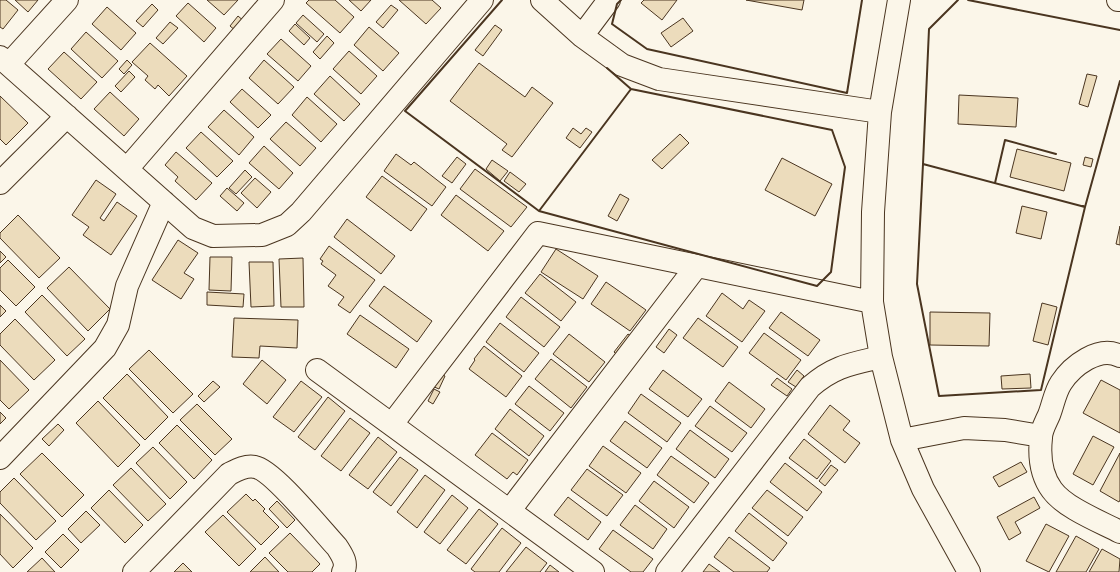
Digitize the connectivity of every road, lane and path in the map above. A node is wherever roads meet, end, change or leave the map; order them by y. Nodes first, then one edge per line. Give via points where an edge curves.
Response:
1 (67, 0) edge
2 (273, 0) edge
3 (482, 0) edge
4 (542, 0) edge
5 (609, 0) edge
6 (899, 0) edge
7 (582, 36) junction
8 (4, 60) edge
9 (880, 112) junction
10 (67, 116) junction
11 (127, 169) junction
12 (0, 183) edge
13 (164, 202) junction
14 (696, 267) junction
15 (872, 302) junction
16 (1120, 356) edge
17 (881, 357) junction
18 (317, 370) dead end
19 (392, 424) junction
20 (1041, 436) junction
21 (902, 440) junction
22 (0, 458) edge
23 (510, 510) junction
24 (1120, 532) edge
25 (134, 572) edge
26 (343, 572) edge
27 (593, 572) edge
28 (667, 572) edge
29 (969, 572) edge

1 - 8 street
2 - 11 street
3 - 13 street via 301,212 287,224 262,235 213,236 193,228
4 - 7 street
5 - 7 street
6 - 9 street
7 - 9 street via 622,65 659,79
8 - 10 street
9 - 15 street via 873,212
10 - 11 street
10 - 12 street
11 - 13 street
13 - 22 street via 127,286 118,325 105,348
14 - 15 street
14 - 19 street via 538,233
14 - 23 street
15 - 17 street
16 - 20 street via 1114,353 1094,355 1078,364 1061,384
17 - 21 street
17 - 28 street via 841,367 825,374 810,387
18 - 19 street
19 - 23 street
20 - 21 street via 1005,430 964,428
20 - 24 street via 1040,454 1044,475 1053,491 1070,505
21 - 29 street via 922,489
23 - 27 street
25 - 26 street via 229,474 242,468 256,467 271,475 337,547 344,558

